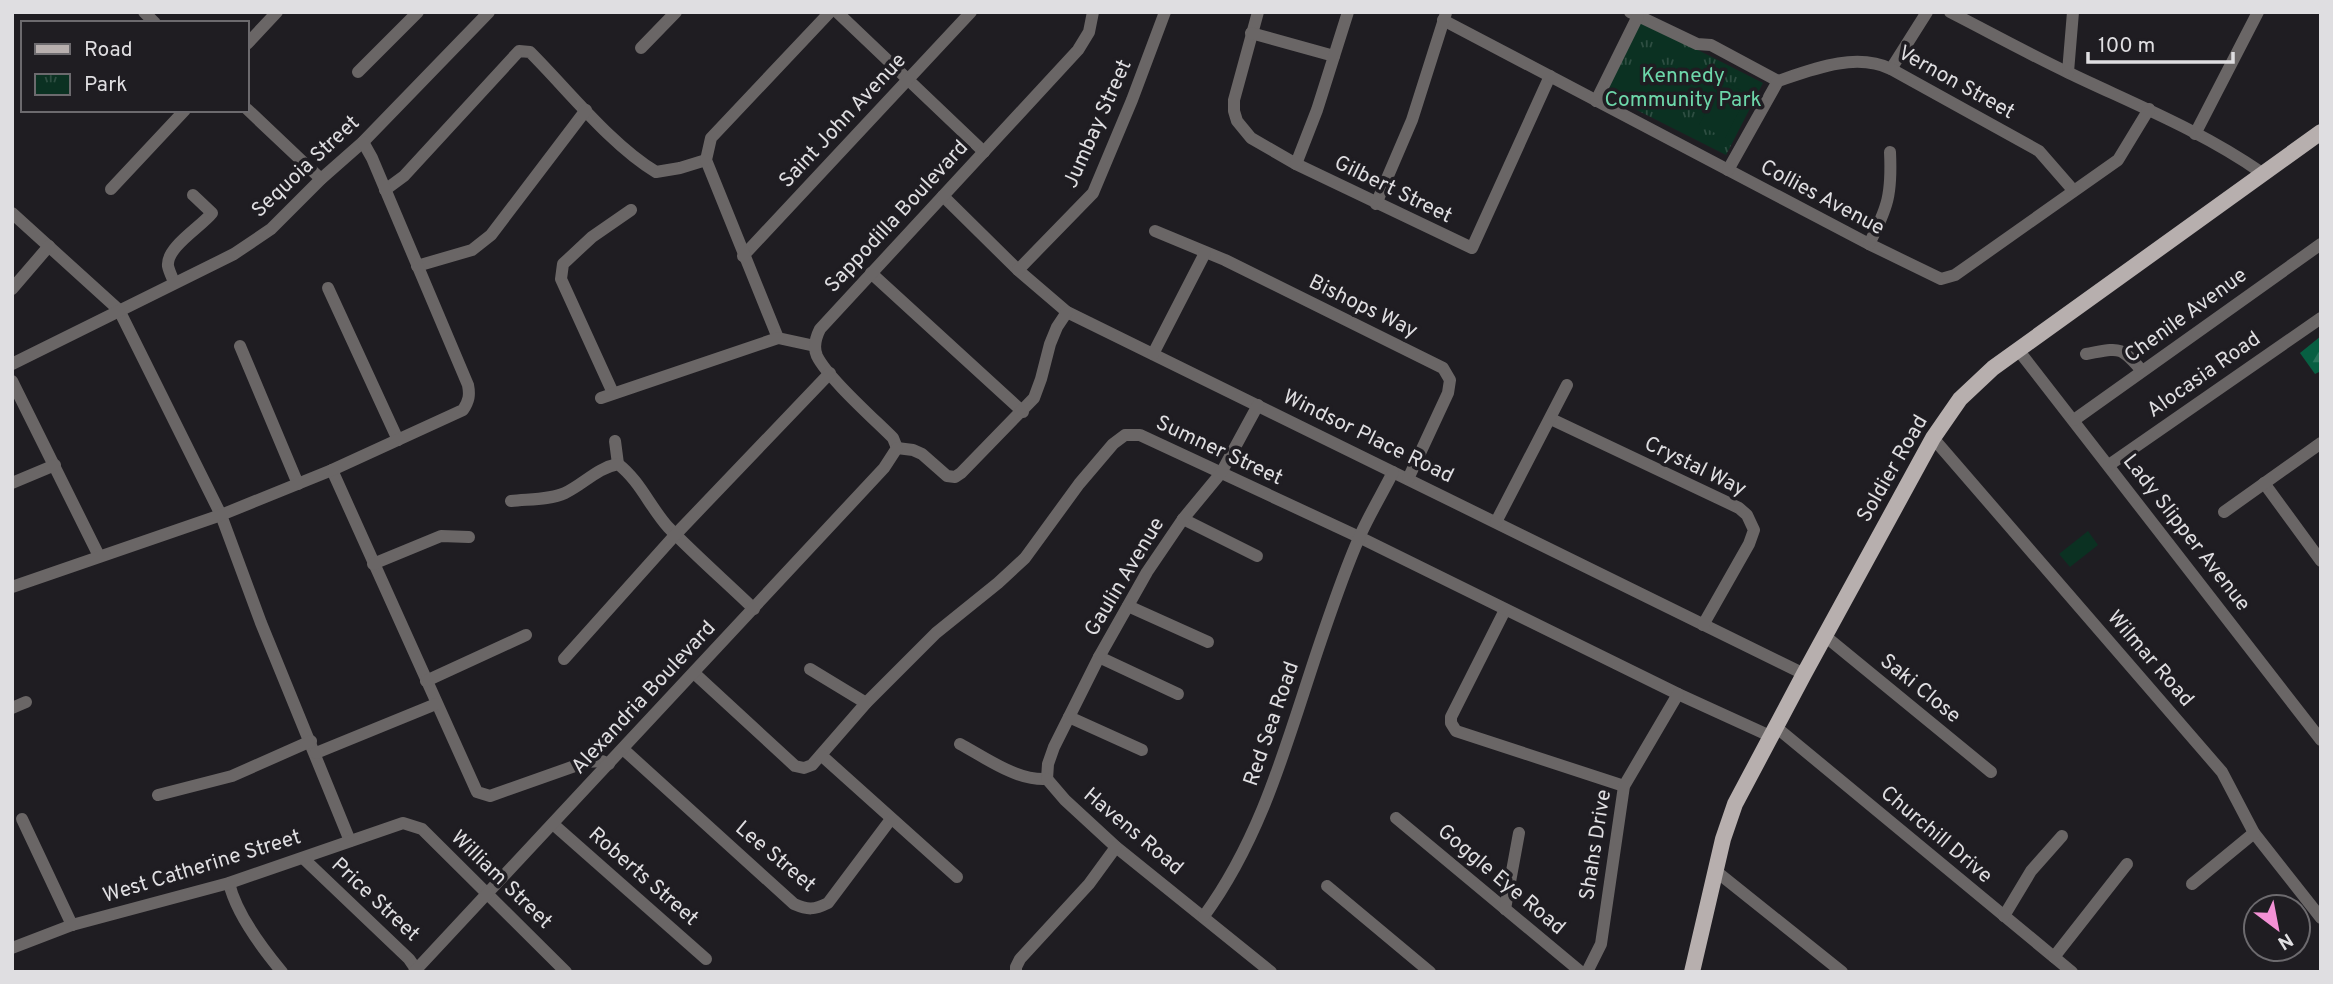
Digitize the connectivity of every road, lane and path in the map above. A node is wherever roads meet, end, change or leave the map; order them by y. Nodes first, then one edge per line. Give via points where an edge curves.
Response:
1 (277, 12) edge
2 (418, 12) edge
3 (489, 12) edge
4 (676, 12) edge
5 (830, 12) edge
6 (837, 12) edge
7 (971, 12) edge
8 (1093, 12) edge
9 (1165, 12) edge
10 (1258, 12) edge
11 (1348, 12) edge
12 (1927, 12) edge
13 (1950, 12) edge
14 (2073, 12) edge
15 (2258, 12) edge
16 (1634, 14) edge
17 (1445, 16) edge
18 (1251, 33) junction
19 (248, 43) edge
20 (641, 48) dead end
21 (1334, 56) junction
22 (1891, 69) junction
23 (358, 72) dead end
24 (2068, 72) junction
25 (1550, 76) junction
26 (1778, 80) junction
27 (907, 81) junction
28 (1596, 101) junction
29 (2149, 109) junction
30 (248, 110) edge
31 (586, 110) junction
32 (183, 112) edge
33 (2321, 132) edge
34 (2195, 134) junction
35 (363, 142) junction
36 (984, 152) junction
37 (1890, 152) dead end
38 (706, 160) junction
39 (1296, 164) junction
40 (1728, 170) junction
41 (2262, 173) junction
42 (320, 179) junction
43 (111, 189) dead end
44 (385, 190) junction
45 (2073, 190) junction
46 (193, 195) dead end
47 (943, 196) junction
48 (1376, 204) junction
49 (631, 210) dead end
50 (12, 213) edge
51 (1155, 231) dead end
52 (1869, 244) junction
53 (2321, 244) edge
54 (49, 246) junction
55 (1205, 253) junction
56 (743, 256) junction
57 (416, 266) junction
58 (1018, 270) junction
59 (871, 273) junction
60 (173, 282) junction
61 (328, 288) dead end
62 (12, 289) edge
63 (118, 310) junction
64 (1067, 312) junction
65 (2321, 317) edge
66 (778, 338) junction
67 (240, 346) dead end
68 (815, 346) junction
69 (2019, 351) junction
70 (1153, 354) junction
71 (2086, 354) dead end
72 (12, 364) edge
73 (2142, 371) junction
74 (830, 373) junction
75 (12, 381) edge
76 (1567, 385) dead end
77 (1258, 405) junction
78 (1023, 412) junction
79 (1551, 419) junction
80 (2074, 420) junction
81 (1933, 438) junction
82 (398, 440) junction
83 (615, 441) dead end
84 (2321, 443) edge
85 (897, 448) junction
86 (618, 464) junction
87 (2109, 465) junction
88 (55, 466) junction
89 (332, 470) junction
90 (1393, 472) junction
91 (1221, 473) junction
92 (1408, 479) junction
93 (12, 483) edge
94 (2264, 483) junction
95 (298, 484) junction
96 (511, 501) dead end
97 (2224, 512) dead end
98 (221, 515) junction
99 (1182, 519) junction
100 (1496, 522) junction
101 (676, 534) junction
102 (468, 537) dead end
103 (1359, 537) junction
104 (99, 556) junction
105 (1257, 556) dead end
106 (2321, 561) edge
107 (373, 564) junction
108 (12, 587) edge
109 (1128, 606) junction
110 (754, 609) junction
111 (1505, 610) junction
112 (1703, 625) junction
113 (526, 635) dead end
114 (1825, 636) junction
115 (1208, 642) dead end
116 (1099, 657) junction
117 (564, 659) dead end
118 (810, 669) dead end
119 (694, 673) junction
120 (1804, 674) junction
121 (426, 681) junction
122 (1178, 694) dead end
123 (1678, 694) junction
124 (26, 702) dead end
125 (866, 703) junction
126 (436, 704) junction
127 (12, 708) edge
128 (1069, 717) junction
129 (1773, 732) junction
130 (2321, 740) edge
131 (960, 744) dead end
132 (313, 747) junction
133 (623, 749) junction
134 (1142, 750) dead end
135 (821, 755) junction
136 (609, 764) junction
137 (1991, 772) dead end
138 (1047, 779) junction
139 (1624, 786) junction
140 (158, 795) dead end
141 (1395, 818) dead end
142 (22, 819) dead end
143 (891, 819) junction
144 (403, 823) joint
145 (553, 824) junction
146 (1519, 832) dead end
147 (2254, 833) junction
148 (2062, 836) dead end
149 (350, 841) junction
150 (1116, 846) junction
151 (303, 858) junction
152 (2127, 864) dead end
153 (1717, 872) junction
154 (957, 877) dead end
155 (229, 883) junction
156 (2192, 884) dead end
157 (1327, 886) dead end
158 (487, 894) junction
159 (1505, 909) junction
160 (1204, 916) junction
161 (2004, 916) junction
162 (2321, 918) edge
163 (72, 925) junction
164 (12, 948) edge
165 (2054, 957) junction
166 (706, 959) dead end
167 (416, 971) edge
168 (282, 972) edge
169 (566, 972) edge
170 (1016, 972) edge
171 (1271, 972) edge
172 (1430, 972) edge
173 (1581, 972) edge
174 (1587, 972) edge
175 (1692, 972) edge
176 (1842, 972) edge
177 (2072, 972) edge

1 - 19 street
2 - 23 street
3 - 35 street, Sequoia Street
4 - 20 street
5 - 38 street via 711,138
6 - 27 street
7 - 27 street, Saint John Avenue
8 - 36 street, Sappodilla Boulevard via 1089,32 1078,50
9 - 58 street, Jumbay Street via 1093,193
10 - 18 street, Gilbert Street
11 - 21 street
12 - 22 street
13 - 24 street
14 - 24 street
15 - 34 street
16 - 26 street
16 - 28 street
17 - 25 street, Collies Avenue
17 - 48 street via 1412,120
18 - 21 street
18 - 39 street, Gilbert Street via 1234,111 1251,138
21 - 39 street
22 - 26 street, Vernon Street via 1871,61 1852,62
22 - 45 street, Vernon Street via 2039,151
24 - 29 street
25 - 28 street, Collies Avenue
25 - 48 street, Gilbert Street via 1472,248
26 - 40 street
27 - 36 street
27 - 56 street, Saint John Avenue
28 - 40 street, Collies Avenue
29 - 34 street
29 - 45 street, Collies Avenue via 2121,157
30 - 42 street
31 - 38 street via 656,172
31 - 44 street via 530,52 519,51 404,176
31 - 57 street via 491,235 472,250
32 - 43 street
33 - 41 main road, Soldier Road
34 - 41 street
35 - 42 street, Sequoia Street
35 - 44 street
36 - 47 street, Sappodilla Boulevard
37 - 52 street via 1889,197
38 - 56 street
39 - 48 street, Gilbert Street
40 - 52 street, Collies Avenue
41 - 69 main road, Soldier Road
42 - 60 street, Sequoia Street via 271,229 234,254
44 - 57 street
45 - 52 street, Collies Avenue via 1948,278 1929,275
46 - 60 street via 212,213 169,258
47 - 58 street, Windsor Place Road
47 - 59 street, Sappodilla Boulevard
49 - 66 street via 563,264 561,279 607,396
50 - 54 street
51 - 55 street, Bishops Way
53 - 73 street, Chenile Avenue
54 - 62 street
54 - 63 street
55 - 70 street
55 - 92 street, Bishops Way via 1443,368 1450,380 1448,393
56 - 66 street
57 - 82 street via 470,395 463,410
58 - 64 street, Windsor Place Road
59 - 68 street, Sappodilla Boulevard via 820,329
59 - 78 street
60 - 63 street, Sequoia Street
61 - 82 street
63 - 72 street, Sequoia Street
63 - 98 street
64 - 70 street, Windsor Place Road
64 - 78 street via 1050,344 1034,398
65 - 87 street, Alocasia Road
66 - 68 street
67 - 95 street
68 - 74 street
69 - 80 street, Lady Slipper Avenue
69 - 81 main road, Soldier Road via 1961,399
70 - 77 street, Windsor Place Road
71 - 73 street via 2126,351
73 - 80 street, Chenile Avenue
74 - 85 street via 893,438
74 - 101 street
75 - 88 street
76 - 79 street
77 - 90 street, Windsor Place Road
77 - 91 street, Gaulin Avenue
78 - 85 street via 955,477 947,476 922,454
79 - 100 street
79 - 112 street, Crystal Way via 1747,514 1754,530 1749,544
80 - 87 street, Lady Slipper Avenue
81 - 114 main road, Soldier Road
81 - 147 street, Wilmar Road via 2222,772
82 - 89 street
83 - 86 street
84 - 94 street
85 - 110 street, Alexandria Boulevard via 884,468
86 - 96 street via 555,496
86 - 101 street
87 - 130 street, Lady Slipper Avenue
88 - 93 street
88 - 104 street
89 - 95 street
89 - 107 street
90 - 92 street, Windsor Place Road
90 - 103 street, Red Sea Road
91 - 99 street, Gaulin Avenue
91 - 103 street, Sumner Street
91 - 125 street, Sumner Street via 1140,435 1118,438 1025,558 936,633
92 - 100 street, Windsor Place Road
94 - 97 street
94 - 106 street
95 - 98 street
98 - 104 street
98 - 132 street
99 - 105 street
99 - 109 street, Gaulin Avenue
100 - 112 street, Windsor Place Road
101 - 110 street
101 - 117 street
102 - 107 street via 441,536
103 - 111 street, Sumner Street
103 - 160 street, Red Sea Road via 1254,833 1227,885
104 - 108 street
107 - 121 street
109 - 115 street
109 - 116 street, Gaulin Avenue
110 - 119 street, Alexandria Boulevard
111 - 123 street, Sumner Street
111 - 139 street via 1451,717 1456,731
112 - 120 street, Windsor Place Road
113 - 121 street
114 - 120 main road, Soldier Road
114 - 137 street, Saki Close
116 - 122 street
116 - 128 street, Gaulin Avenue
118 - 125 street
119 - 133 street, Alexandria Boulevard
119 - 135 street via 795,766 808,767
120 - 129 main road, Soldier Road
121 - 126 street
123 - 129 street, Sumner Street
123 - 139 street, Shahs Drive
124 - 127 street
125 - 135 street, Sumner Street
126 - 132 street
126 - 136 street via 481,795 490,796 586,762
128 - 134 street
128 - 138 street, Gaulin Avenue via 1054,747
129 - 153 main road, Soldier Road via 1735,804
129 - 161 street, Churchill Drive
131 - 138 street via 1004,768 1034,780
132 - 140 street via 232,776
132 - 149 street
133 - 136 street, Alexandria Boulevard
133 - 143 street, Lee Street via 794,904 807,910 828,903
135 - 143 street
136 - 145 street, Alexandria Boulevard
138 - 150 street, Havens Road
139 - 174 street, Shahs Drive via 1601,944
141 - 159 street, Goggle Eye Road
142 - 163 street
143 - 154 street
144 - 149 street, West Catherine Street
144 - 158 street, William Street via 422,830
145 - 158 street, Alexandria Boulevard
145 - 166 street, Roberts Street
146 - 159 street
147 - 156 street
147 - 162 street, Wilmar Road
148 - 161 street via 2031,872
149 - 151 street, West Catherine Street
150 - 160 street, Havens Road
150 - 170 street via 1020,959
151 - 155 street, West Catherine Street
151 - 167 street, Price Street via 409,959
152 - 165 street
153 - 175 main road, Soldier Road
153 - 176 street
155 - 163 street, West Catherine Street
155 - 168 street via 265,951
157 - 172 street
158 - 167 street, Alexandria Boulevard
158 - 169 street, William Street
159 - 173 street, Goggle Eye Road
160 - 171 street, Havens Road
161 - 165 street, Churchill Drive
163 - 164 street, West Catherine Street
165 - 177 street, Churchill Drive

